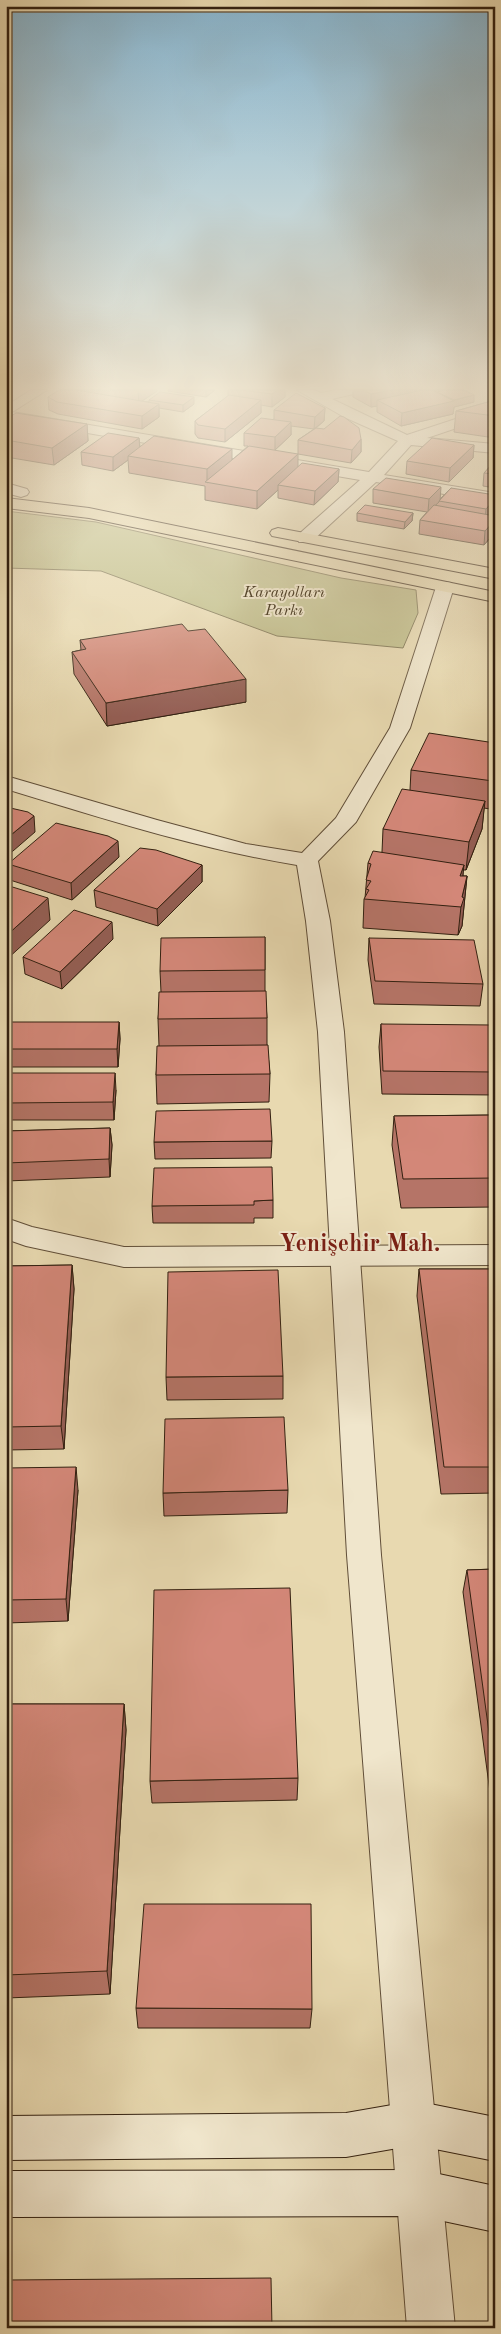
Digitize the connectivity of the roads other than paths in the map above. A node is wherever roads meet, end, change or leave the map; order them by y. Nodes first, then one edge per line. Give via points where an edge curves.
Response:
1 (77, 499) edge
2 (350, 499) edge
3 (6, 503) edge
4 (151, 509) dead end
5 (267, 531) dead end
6 (306, 538) junction
7 (494, 573) edge
8 (445, 587) junction
9 (495, 597) edge
10 (6, 782) edge
11 (307, 860) junction
12 (6, 1228) edge
13 (345, 1255) junction
14 (495, 1255) edge
15 (415, 2123) junction
16 (6, 2138) edge
17 (495, 2139) edge
18 (420, 2193) junction
19 (6, 2194) edge
20 (495, 2209) edge
21 (432, 2328) edge

1 - 4 highway
2 - 6 street
3 - 8 highway via 88,513
5 - 6 highway
6 - 7 highway
8 - 9 highway
8 - 11 street via 400,728 345,822
10 - 11 street via 178,833 245,850
11 - 13 street via 331,1032
12 - 13 street via 26,1236 124,1257
13 - 14 street
13 - 15 street via 364,1555
15 - 16 street via 346,2135
15 - 17 street
15 - 18 street
18 - 19 street
18 - 20 street
18 - 21 street

